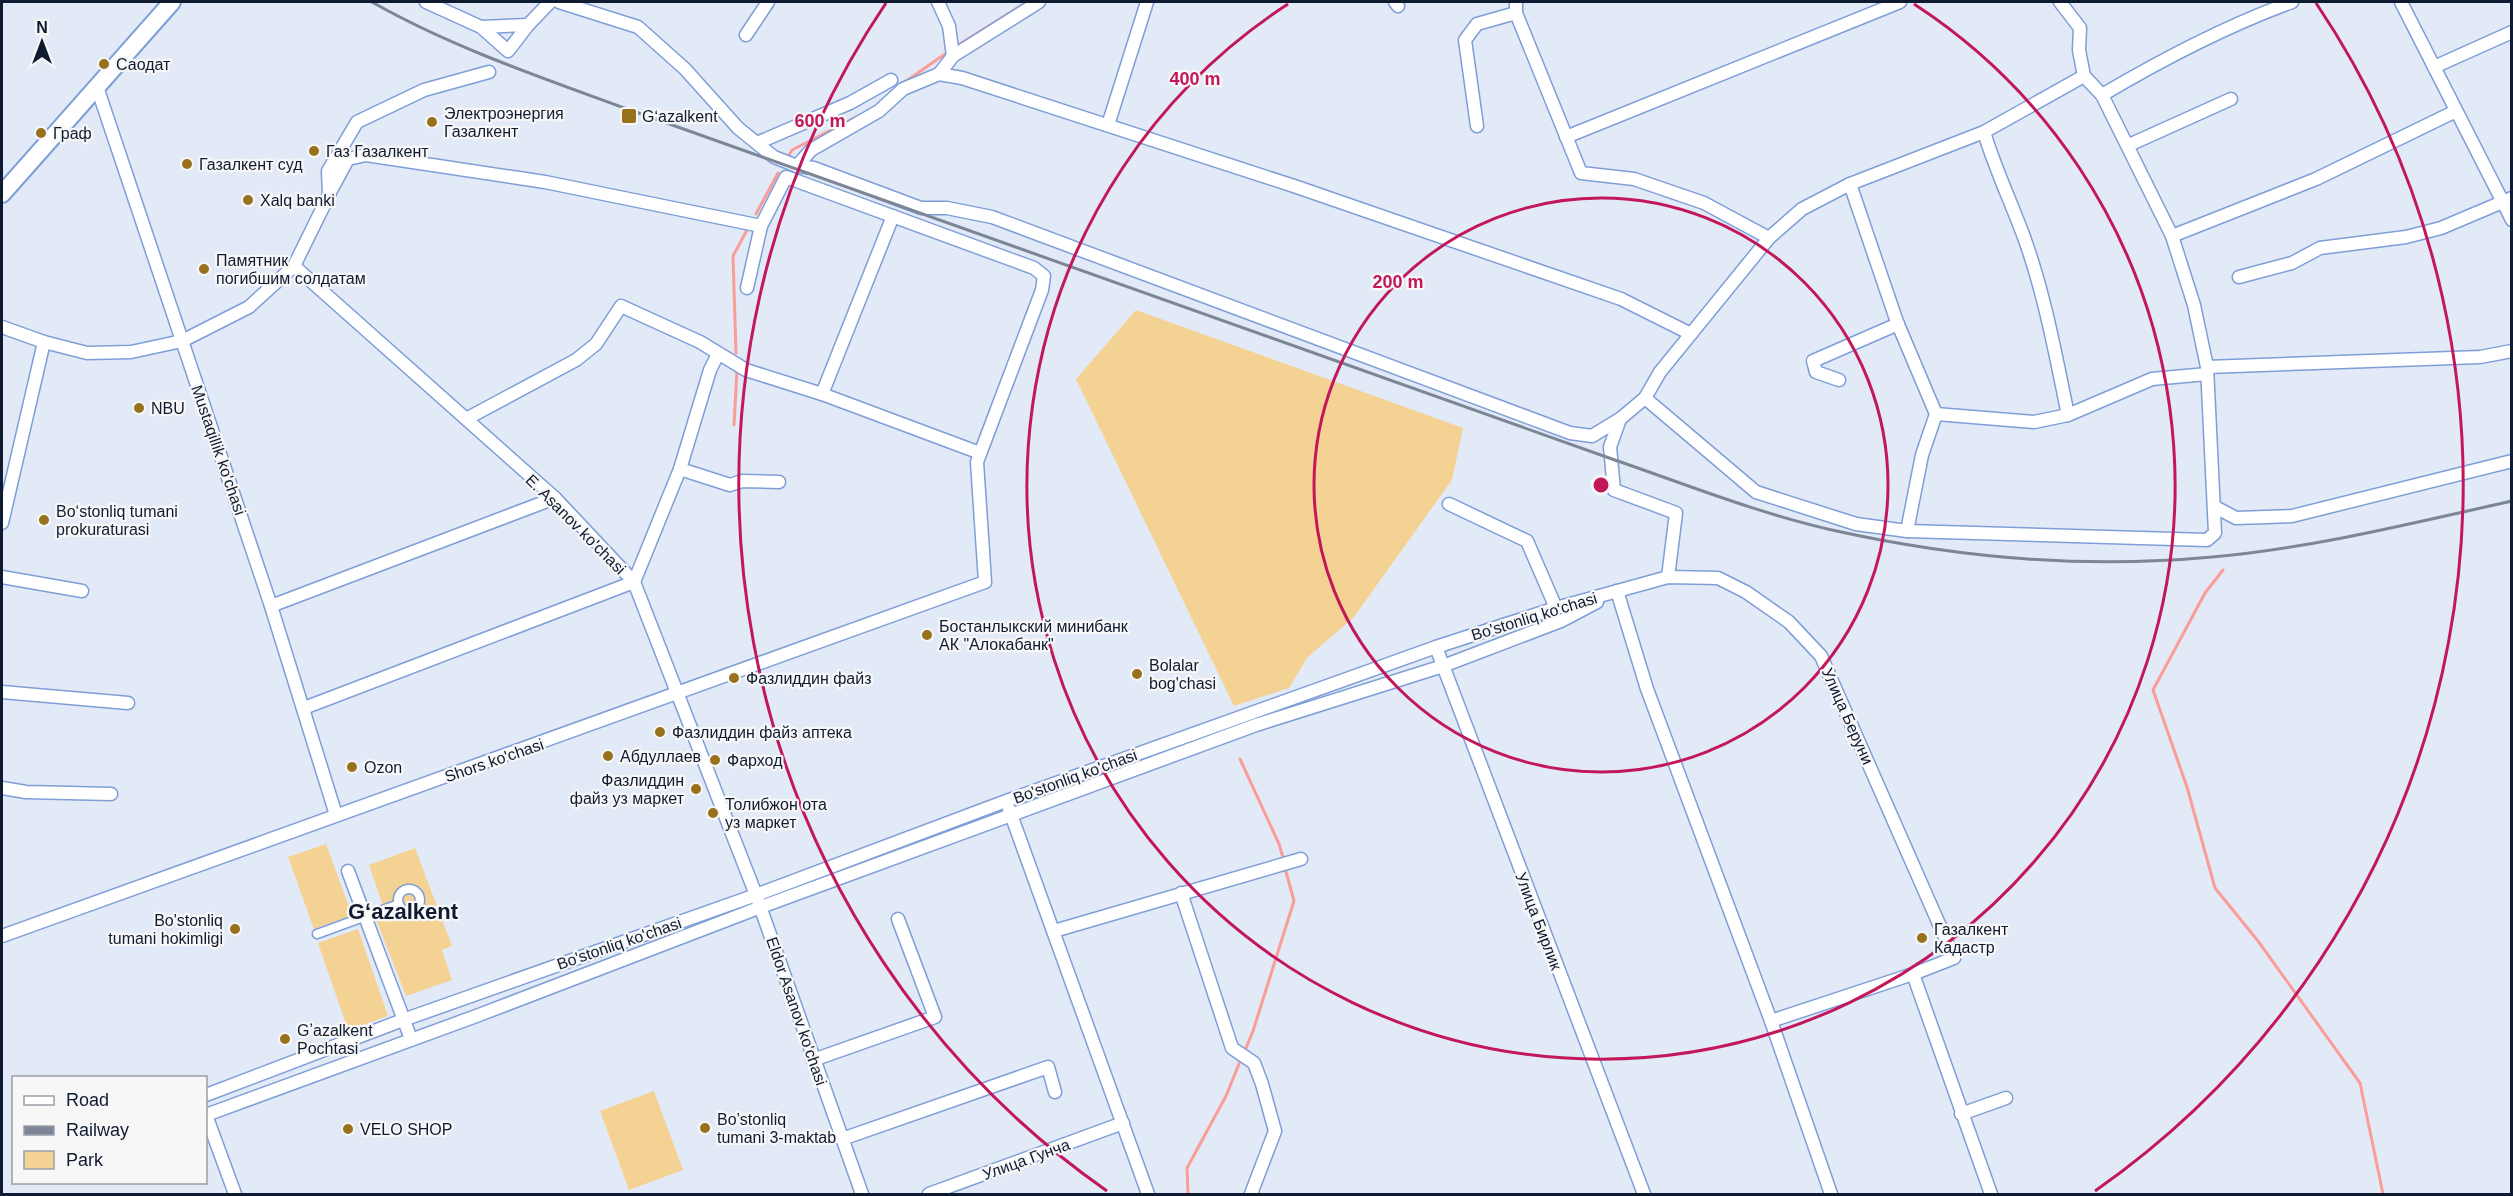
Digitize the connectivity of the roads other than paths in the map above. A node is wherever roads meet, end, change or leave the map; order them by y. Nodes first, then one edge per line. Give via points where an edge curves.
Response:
1 (172, 2) edge
2 (426, 2) edge
3 (550, 2) edge
4 (559, 2) edge
5 (768, 2) edge
6 (938, 2) edge
7 (1039, 2) edge
8 (1147, 2) edge
9 (1900, 2) edge
10 (2060, 2) edge
11 (2292, 2) edge
12 (2402, 2) edge
13 (1516, 7) edge
14 (528, 25) junction
15 (481, 27) junction
16 (2511, 32) edge
17 (746, 34) dead end
18 (953, 56) junction
19 (2434, 67) junction
20 (489, 72) dead end
21 (939, 74) junction
22 (2084, 76) junction
23 (891, 80) dead end
24 (97, 87) junction
25 (2102, 95) junction
26 (2231, 99) dead end
27 (2456, 111) junction
28 (1108, 126) junction
29 (1477, 126) dead end
30 (1984, 132) junction
31 (1566, 137) junction
32 (758, 143) junction
33 (2129, 145) junction
34 (797, 166) junction
35 (1850, 184) junction
36 (2, 194) edge
37 (329, 195) junction
38 (2507, 200) edge
39 (893, 216) junction
40 (2511, 220) edge
41 (761, 226) junction
42 (2172, 236) junction
43 (1768, 238) junction
44 (294, 266) junction
45 (2239, 277) dead end
46 (747, 288) dead end
47 (1898, 324) junction
48 (2, 327) edge
49 (1691, 334) junction
50 (182, 341) junction
51 (44, 342) junction
52 (2511, 351) edge
53 (718, 354) junction
54 (2207, 371) junction
55 (1839, 380) dead end
56 (822, 394) junction
57 (1645, 398) junction
58 (1936, 414) junction
59 (2068, 415) junction
60 (466, 419) junction
61 (1620, 419) junction
62 (980, 453) junction
63 (2511, 461) edge
64 (680, 469) junction
65 (779, 482) dead end
66 (555, 498) junction
67 (1449, 504) dead end
68 (2215, 507) junction
69 (2, 523) edge
70 (1907, 531) junction
71 (2, 577) edge
72 (1668, 577) junction
73 (633, 582) junction
74 (82, 591) dead end
75 (1617, 591) junction
76 (271, 606) junction
77 (1556, 608) junction
78 (1436, 647) junction
79 (1443, 666) junction
80 (2, 692) edge
81 (679, 695) junction
82 (128, 703) dead end
83 (304, 708) junction
84 (2, 788) edge
85 (111, 794) dead end
86 (1006, 801) junction
87 (336, 814) junction
88 (1011, 815) junction
89 (1298, 859) dead end
90 (348, 871) dead end
91 (1181, 893) junction
92 (756, 895) junction
93 (399, 904) dead end
94 (761, 907) junction
95 (365, 917) junction
96 (898, 919) dead end
97 (1054, 931) junction
98 (318, 934) dead end
99 (2, 936) edge
100 (1912, 974) junction
101 (403, 1020) junction
102 (1771, 1021) junction
103 (411, 1039) junction
104 (813, 1060) junction
105 (1055, 1092) dead end
106 (207, 1095) edge
107 (2006, 1098) dead end
108 (1961, 1114) junction
109 (207, 1115) edge
110 (207, 1118) edge
111 (1123, 1123) junction
112 (842, 1139) junction
113 (235, 1194) edge
114 (862, 1194) edge
115 (929, 1194) edge
116 (1148, 1194) edge
117 (1251, 1194) edge
118 (1644, 1194) edge
119 (1831, 1194) edge
120 (1991, 1194) edge

1 - 24 main road
2 - 15 street
3 - 14 street
4 - 32 street via 638,27 685,69 738,128
5 - 17 street
6 - 18 street via 949,26
7 - 18 street
8 - 28 street
9 - 31 street
10 - 22 street via 2080,28
11 - 25 street via 2252,16
12 - 19 street
13 - 29 street via 1477,24 1465,40
13 - 31 street
14 - 15 street
14 - 15 street via 508,51
16 - 19 street
18 - 21 street
19 - 27 street
20 - 37 street via 424,90 357,122 328,171
21 - 28 street
21 - 34 street via 903,89 879,111 811,150
22 - 25 street
22 - 30 street
23 - 32 street via 850,103
24 - 36 main road
24 - 50 street, Mustaqillik ko'chasi
25 - 33 street
26 - 33 street
27 - 38 street
27 - 42 street via 2316,179
28 - 49 street via 1621,299
30 - 35 street
30 - 59 street via 2025,242 2053,342
31 - 43 street via 1581,173 1634,179 1704,203
32 - 34 street via 774,157
33 - 42 street
34 - 61 street via 814,168 921,208 947,208 992,217 1570,434 1592,436
35 - 43 street via 1802,209
35 - 47 street
37 - 41 street via 348,159 366,155 545,182
37 - 44 street
38 - 40 street
38 - 45 street via 2441,228 2406,237 2320,248 2292,263
39 - 41 street via 786,177
39 - 56 street
39 - 62 street via 1034,268 1044,276
41 - 46 street
42 - 54 street via 2194,305
43 - 49 street
44 - 50 street via 249,307
44 - 60 street, E. Asanov ko'chasi
47 - 55 street via 1812,361 1816,372
47 - 58 street
48 - 51 street
49 - 57 street
50 - 51 street via 131,352 87,353
50 - 76 street, Mustaqillik ko'chasi
51 - 69 street
52 - 54 street via 2480,357
53 - 56 street via 746,370
53 - 60 street via 621,306 596,345 576,360
53 - 64 street
54 - 59 street via 2152,379
54 - 68 street
56 - 62 street
57 - 61 street
57 - 70 street via 1756,492 1856,524
58 - 59 street via 2034,423
58 - 70 street via 1922,455
60 - 66 street, E. Asanov ko'chasi
61 - 72 street via 1610,447 1614,490 1676,513
62 - 81 street, Shors ko'chasi via 977,462 986,582
63 - 68 street via 2292,516 2236,518
64 - 65 street via 730,485 742,481
64 - 73 street
66 - 73 street, E. Asanov ko'chasi
66 - 76 street
67 - 77 street via 1527,541
68 - 70 street via 2215,533 2207,540
71 - 74 street
72 - 75 street, Улица Беруни
72 - 100 street, Улица Беруни via 1718,578 1746,592 1789,622 1821,656 1953,958
73 - 81 street, E. Asanov ko'chasi
73 - 83 street
75 - 77 street, Bo'stonliq ko'chasi
75 - 79 street, Bo'stonliq ko'chasi via 1561,621
75 - 102 street via 1647,690
76 - 83 street, Mustaqillik ko'chasi
77 - 78 street, Bo'stonliq ko'chasi
78 - 79 street, Улица Бирлик
78 - 86 street, Bo'stonliq ko'chasi
79 - 88 street, Bo'stonliq ko'chasi via 1256,725
79 - 118 street, Улица Бирлик
80 - 82 street
81 - 87 street, Shors ko'chasi
81 - 92 street, E. Asanov ko'chasi
83 - 87 street, Mustaqillik ko'chasi
84 - 85 street
86 - 88 street
86 - 92 street, Bo'stonliq ko'chasi
87 - 99 street, Shors ko'chasi
88 - 94 street, Bo'stonliq ko'chasi
88 - 97 street
89 - 91 street
90 - 95 street
91 - 97 street
91 - 117 street via 1232,1048 1254,1063 1275,1131
92 - 94 street, Eldor Asanov ko'chasi
92 - 101 street, Bo'stonliq ko'chasi
93 - 95 street
94 - 103 street, Bo'stonliq ko'chasi
94 - 104 street, Eldor Asanov ko'chasi
95 - 98 street
95 - 101 street
96 - 104 street via 935,1017
97 - 111 street
100 - 102 street
100 - 108 street
101 - 103 street
101 - 106 street, Bo'stonliq ko'chasi
102 - 119 street
103 - 109 street, Bo'stonliq ko'chasi
104 - 112 street, Eldor Asanov ko'chasi
105 - 112 street via 1048,1067
107 - 108 street
108 - 120 street
110 - 113 street
111 - 115 street, Улица Гунча
111 - 116 street
112 - 114 street, Eldor Asanov ko'chasi

